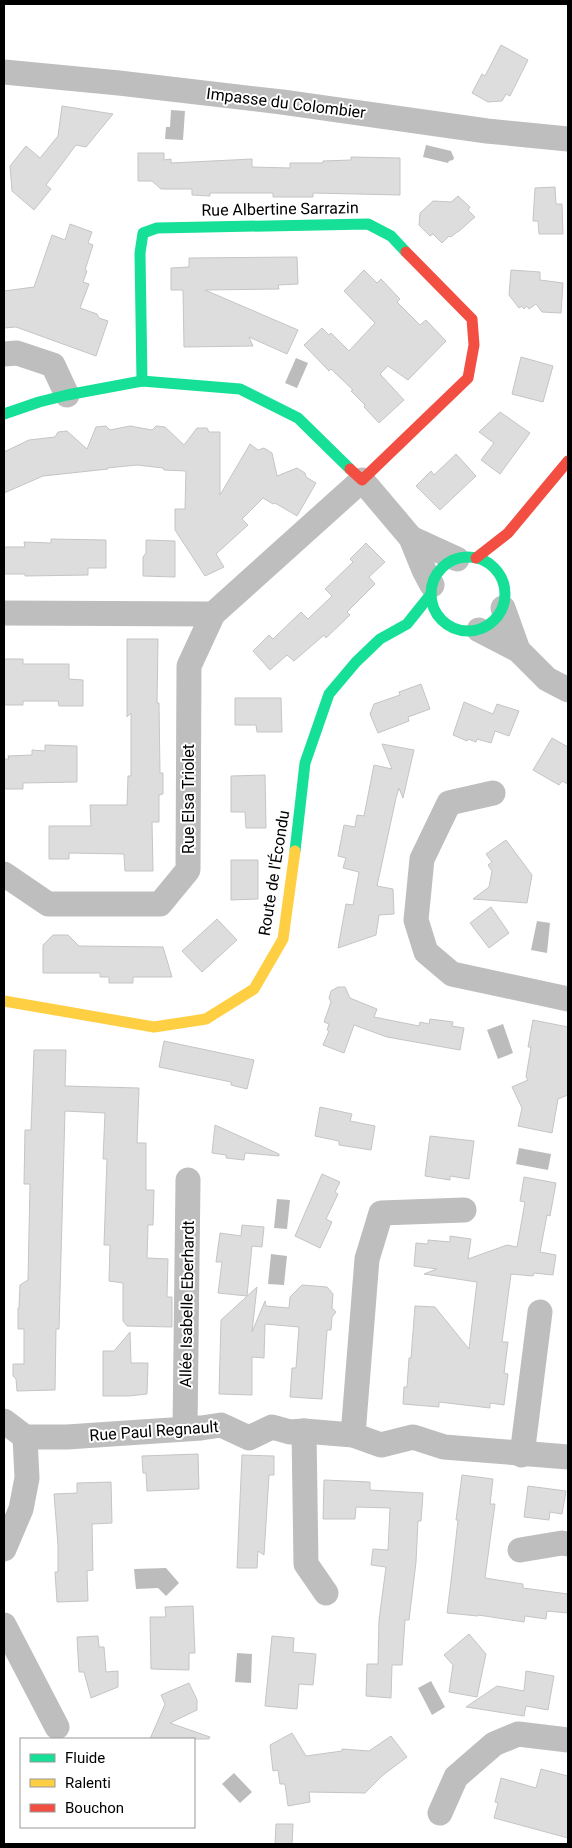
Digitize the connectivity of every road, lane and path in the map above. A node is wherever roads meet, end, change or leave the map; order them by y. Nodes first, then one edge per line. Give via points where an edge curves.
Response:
1 (4, 72) edge
2 (568, 138) edge
3 (4, 354) edge
4 (142, 381) junction
5 (67, 395) junction
6 (4, 414) edge
7 (566, 456) edge
8 (362, 480) junction
9 (508, 533) junction
10 (411, 538) junction
11 (466, 558) junction
12 (502, 580) junction
13 (432, 589) junction
14 (503, 608) junction
15 (4, 613) edge
16 (213, 614) junction
17 (407, 624) junction
18 (445, 624) junction
19 (479, 630) junction
20 (518, 650) junction
21 (568, 690) edge
22 (493, 793) dead end
23 (4, 874) edge
24 (568, 999) edge
25 (4, 1001) edge
26 (188, 1180) dead end
27 (464, 1210) dead end
28 (540, 1312) dead end
29 (4, 1421) edge
30 (185, 1428) junction
31 (304, 1431) junction
32 (353, 1435) junction
33 (25, 1436) junction
34 (522, 1455) junction
35 (568, 1457) edge
36 (568, 1544) edge
37 (4, 1549) edge
38 (520, 1550) dead end
39 (326, 1593) dead end
40 (4, 1625) edge
41 (57, 1727) dead end
42 (568, 1740) edge
43 (440, 1813) dead end

1 - 2 street, Impasse du Colombier via 99,80 487,131
3 - 5 street via 18,353 53,365
4 - 5 street
4 - 8 street via 240,390 298,418
4 - 8 street, Rue Albertine Sarrazin via 140,253 144,233 157,228 368,224 391,236 472,319 474,345 468,378
5 - 6 street
7 - 9 street, Route de l'Écondu
8 - 10 street
8 - 16 street
9 - 11 street, Route de l'Écondu
9 - 12 street, Route de l'Écondu
10 - 11 street
10 - 13 street
11 - 12 street via 491,566
11 - 13 street, Route de l'Écondu via 446,565 437,574
12 - 14 street, Route de l'Écondu
13 - 17 street, Route de l'Écondu
13 - 18 street via 433,605
14 - 19 street via 493,621
14 - 20 street
15 - 16 street
16 - 23 street, Rue Elsa Triolet via 189,666 188,870 160,904 48,904
17 - 18 street, Route de l'Écondu
17 - 25 street, Route de l'Écondu via 380,639 329,694 305,763 283,939 254,989 206,1019 154,1027
18 - 19 street, Route de l'Écondu via 461,631
19 - 20 street
20 - 21 street via 547,679
22 - 24 street via 449,803 422,859 416,920 426,952 452,974
26 - 30 street, Allée Isabelle Eberhardt
27 - 32 street via 381,1213 367,1259
28 - 34 street
29 - 33 street
30 - 31 street, Rue Paul Regnault via 221,1424 249,1438 272,1427 290,1432
30 - 33 street, Rue Paul Regnault via 67,1437
31 - 32 street, Rue Paul Regnault
31 - 39 street via 306,1564
32 - 34 street, Rue Paul Regnault via 380,1445 413,1437 444,1447
33 - 37 street via 27,1478
34 - 35 street, Rue Paul Regnault
36 - 38 street
40 - 41 street
42 - 43 street via 518,1734 494,1744 456,1777

